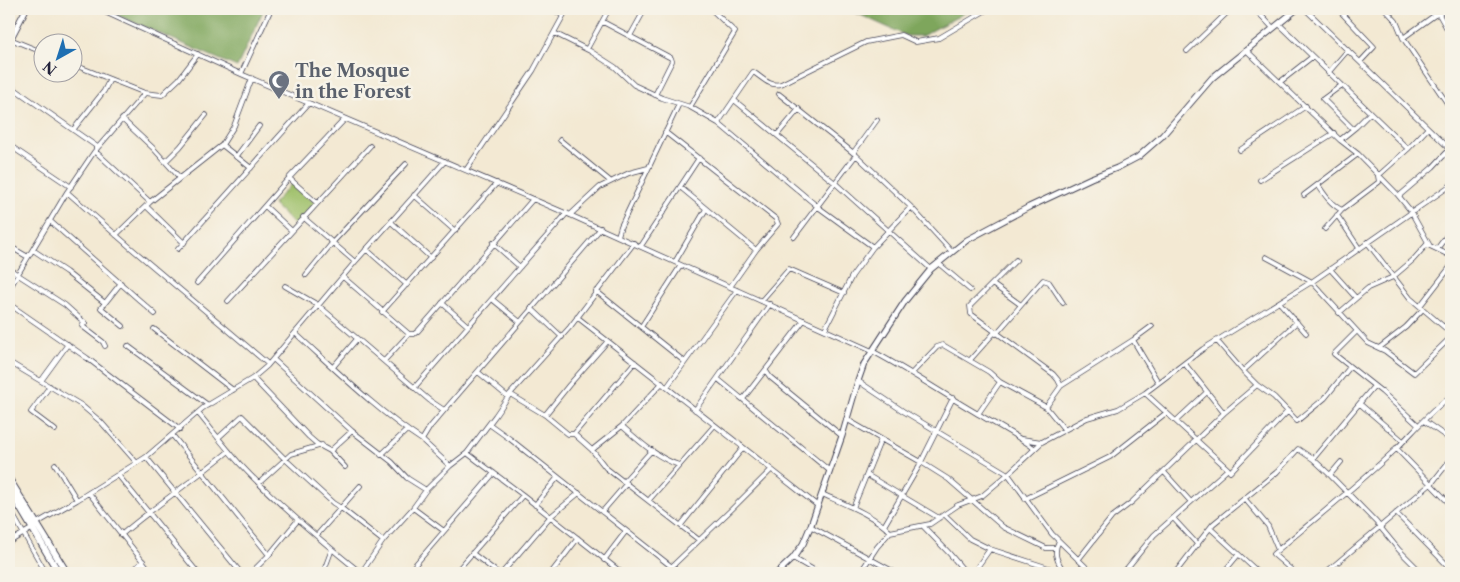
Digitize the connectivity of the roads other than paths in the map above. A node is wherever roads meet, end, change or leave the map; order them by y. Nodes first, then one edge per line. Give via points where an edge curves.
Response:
1 (26, 9) edge
2 (98, 9) edge
3 (271, 9) edge
4 (553, 9) edge
5 (567, 9) edge
6 (609, 9) edge
7 (645, 9) edge
8 (711, 9) edge
9 (988, 9) edge
10 (1231, 9) edge
11 (1255, 9) edge
12 (1297, 9) edge
13 (1306, 9) edge
14 (1338, 9) edge
15 (1385, 9) edge
16 (1436, 9) edge
17 (1446, 9) edge
18 (1439, 14) junction
19 (563, 16) junction
20 (603, 22) junction
21 (1278, 24) junction
22 (1273, 28) junction
23 (554, 33) junction
24 (630, 36) junction
25 (1451, 36) edge
26 (1404, 38) junction
27 (10, 40) edge
28 (32, 48) edge
29 (587, 49) junction
30 (1246, 50) junction
31 (1348, 50) junction
32 (1187, 51) dead end
33 (198, 54) junction
34 (1312, 57) junction
35 (1360, 62) junction
36 (82, 68) edge
37 (1328, 73) junction
38 (241, 74) junction
39 (252, 78) junction
40 (110, 79) junction
41 (1280, 82) junction
42 (9, 85) edge
43 (1342, 85) junction
44 (145, 93) junction
45 (779, 94) dead end
46 (655, 95) junction
47 (734, 100) junction
48 (309, 103) junction
49 (678, 104) junction
50 (1306, 106) junction
51 (690, 107) junction
52 (798, 109) junction
53 (1451, 109) edge
54 (1370, 113) junction
55 (206, 115) dead end
56 (122, 119) junction
57 (345, 119) junction
58 (878, 120) dead end
59 (718, 123) junction
60 (259, 126) dead end
61 (1428, 128) junction
62 (1353, 129) junction
63 (73, 130) junction
64 (665, 132) junction
65 (1334, 134) junction
66 (777, 135) junction
67 (560, 140) dead end
68 (1340, 140) junction
69 (9, 144) edge
70 (222, 145) junction
71 (370, 146) dead end
72 (1408, 149) junction
73 (1451, 149) edge
74 (96, 150) junction
75 (1240, 150) dead end
76 (854, 154) junction
77 (1358, 154) junction
78 (236, 157) junction
79 (699, 158) junction
80 (445, 161) junction
81 (166, 162) junction
82 (406, 164) dead end
83 (251, 168) junction
84 (648, 168) junction
85 (466, 170) junction
86 (1378, 176) junction
87 (180, 178) junction
88 (289, 178) junction
89 (1260, 180) dead end
90 (610, 181) junction
91 (497, 183) junction
92 (836, 183) junction
93 (1318, 185) junction
94 (1451, 185) edge
95 (71, 187) junction
96 (680, 187) junction
97 (68, 192) junction
98 (414, 195) junction
99 (1304, 195) dead end
100 (1399, 196) junction
101 (533, 199) junction
102 (150, 202) junction
103 (317, 203) junction
104 (146, 206) junction
105 (265, 206) junction
106 (818, 207) junction
107 (911, 207) junction
108 (706, 209) junction
109 (1342, 210) junction
110 (1412, 212) junction
111 (569, 214) junction
112 (1337, 215) junction
113 (303, 217) junction
114 (50, 221) junction
115 (390, 222) junction
116 (601, 228) junction
117 (1325, 229) dead end
118 (1451, 230) edge
119 (292, 231) junction
120 (455, 231) junction
121 (890, 231) junction
122 (116, 235) junction
123 (618, 236) junction
124 (794, 237) dead end
125 (333, 242) junction
126 (1367, 242) junction
127 (184, 243) junction
128 (493, 243) junction
129 (634, 243) junction
130 (1428, 243) junction
131 (9, 246) edge
132 (641, 246) junction
133 (873, 247) junction
134 (1359, 248) junction
135 (178, 249) dead end
136 (366, 249) junction
137 (1437, 249) junction
138 (33, 250) junction
139 (756, 250) junction
140 (952, 252) junction
141 (1451, 256) edge
142 (28, 257) junction
143 (1266, 257) dead end
144 (431, 258) junction
145 (1016, 260) dead end
146 (355, 262) junction
147 (675, 262) junction
148 (938, 262) junction
149 (681, 264) junction
150 (1451, 266) edge
151 (520, 267) junction
152 (9, 269) edge
153 (931, 269) junction
154 (1330, 269) junction
155 (18, 275) junction
156 (306, 275) dead end
157 (342, 277) junction
158 (1394, 277) junction
159 (1312, 282) junction
160 (121, 283) junction
161 (196, 284) dead end
162 (992, 284) junction
163 (406, 285) junction
164 (285, 286) dead end
165 (730, 286) junction
166 (9, 289) edge
167 (737, 290) junction
168 (970, 290) dead end
169 (596, 292) junction
170 (844, 293) junction
171 (1356, 298) junction
172 (492, 299) junction
173 (228, 301) dead end
174 (761, 301) junction
175 (1279, 302) junction
176 (105, 303) junction
177 (442, 303) junction
178 (1062, 303) dead end
179 (9, 304) edge
180 (770, 304) junction
181 (1021, 305) junction
182 (318, 306) junction
183 (531, 308) junction
184 (1422, 308) junction
185 (382, 312) junction
186 (1339, 313) junction
187 (155, 314) dead end
188 (577, 317) junction
189 (1451, 319) edge
190 (804, 320) junction
191 (520, 322) junction
192 (1297, 322) junction
193 (124, 326) dead end
194 (468, 326) junction
195 (1152, 326) dead end
196 (642, 328) junction
197 (1444, 328) junction
198 (154, 329) dead end
199 (824, 329) junction
200 (1357, 331) junction
201 (295, 333) junction
202 (995, 333) junction
203 (1306, 333) dead end
204 (409, 334) junction
205 (1451, 335) edge
206 (562, 337) junction
207 (357, 339) junction
208 (1133, 340) junction
209 (1217, 341) junction
210 (607, 342) junction
211 (68, 344) junction
212 (105, 346) dead end
213 (128, 346) dead end
214 (1379, 348) junction
215 (872, 350) junction
216 (273, 359) junction
217 (970, 360) junction
218 (384, 361) junction
219 (9, 362) edge
220 (635, 362) junction
221 (685, 362) junction
222 (268, 364) junction
223 (1185, 364) junction
224 (333, 367) junction
225 (1350, 368) junction
226 (766, 371) junction
227 (478, 372) junction
228 (1243, 372) junction
229 (912, 373) junction
230 (253, 378) junction
231 (718, 379) junction
232 (40, 381) junction
233 (858, 381) junction
234 (1000, 382) junction
235 (1158, 382) junction
236 (662, 383) junction
237 (1257, 385) junction
238 (50, 386) junction
239 (1062, 386) junction
240 (1374, 386) junction
241 (667, 387) junction
242 (414, 388) junction
243 (233, 390) junction
244 (1206, 392) junction
245 (1145, 393) junction
246 (509, 395) junction
247 (1451, 396) edge
248 (953, 398) junction
249 (743, 399) junction
250 (1360, 404) junction
251 (208, 405) junction
252 (1046, 407) junction
253 (444, 410) junction
254 (695, 410) junction
255 (1288, 411) junction
256 (198, 413) junction
257 (1166, 413) junction
258 (1224, 413) junction
259 (978, 414) junction
260 (545, 415) junction
261 (846, 419) junction
262 (1424, 421) junction
263 (1176, 422) junction
264 (489, 424) junction
265 (1418, 425) junction
266 (622, 426) junction
267 (714, 426) junction
268 (180, 429) junction
269 (1064, 429) junction
270 (55, 430) dead end
271 (406, 430) junction
272 (352, 431) junction
273 (938, 431) junction
274 (574, 434) junction
275 (173, 436) junction
276 (842, 436) junction
277 (218, 438) junction
278 (881, 439) junction
279 (1021, 439) junction
280 (422, 440) junction
281 (1196, 440) junction
282 (1451, 440) edge
283 (1403, 441) junction
284 (1042, 442) junction
285 (322, 446) junction
286 (743, 448) junction
287 (1034, 448) junction
288 (1396, 448) junction
289 (592, 450) junction
290 (652, 450) junction
291 (229, 451) junction
292 (330, 451) junction
293 (466, 453) junction
294 (381, 455) junction
295 (146, 457) junction
296 (285, 459) junction
297 (1314, 459) junction
298 (1451, 459) edge
299 (136, 462) junction
300 (921, 462) junction
301 (1341, 462) dead end
302 (55, 464) dead end
303 (450, 466) junction
304 (679, 466) junction
305 (345, 467) dead end
306 (771, 470) junction
307 (830, 471) junction
308 (1164, 472) junction
309 (1230, 472) dead end
310 (203, 473) junction
311 (494, 473) junction
312 (1008, 474) junction
313 (118, 475) junction
314 (867, 475) junction
315 (1330, 476) junction
316 (558, 477) junction
317 (9, 479) edge
318 (625, 482) junction
319 (259, 483) junction
320 (1432, 483) junction
321 (360, 486) dead end
322 (9, 489) edge
323 (426, 490) junction
324 (89, 493) junction
325 (175, 493) junction
326 (579, 493) junction
327 (523, 494) junction
328 (822, 494) junction
329 (1346, 494) junction
330 (901, 496) junction
331 (1244, 498) junction
332 (1025, 499) junction
333 (78, 500) junction
334 (649, 500) junction
335 (970, 500) junction
336 (1191, 502) junction
337 (535, 505) junction
338 (1451, 505) edge
339 (818, 506) junction
340 (9, 508) edge
341 (341, 508) junction
342 (413, 508) junction
343 (854, 508) junction
344 (148, 512) junction
345 (602, 512) junction
346 (1396, 514) junction
347 (945, 515) junction
348 (550, 517) junction
349 (940, 518) junction
350 (1173, 518) junction
351 (298, 520) junction
352 (681, 525) junction
353 (35, 526) junction
354 (810, 526) junction
355 (884, 526) junction
356 (922, 526) junction
357 (1210, 528) junction
358 (1380, 528) junction
359 (444, 531) junction
360 (626, 531) junction
361 (890, 532) junction
362 (24, 533) junction
363 (121, 535) junction
364 (317, 535) junction
365 (578, 538) junction
366 (699, 540) junction
367 (383, 541) junction
368 (1059, 541) junction
369 (9, 542) edge
370 (1198, 545) junction
371 (1055, 548) junction
372 (990, 549) junction
373 (332, 550) junction
374 (1278, 550) junction
375 (472, 553) junction
376 (1238, 554) junction
377 (269, 556) junction
378 (793, 558) junction
379 (869, 558) junction
380 (604, 560) junction
381 (1078, 560) junction
382 (143, 561) junction
383 (1057, 562) junction
384 (672, 566) junction
385 (1417, 569) junction
386 (1451, 569) edge
387 (553, 571) edge
388 (1054, 572) edge
389 (46, 573) edge
390 (59, 573) edge
391 (68, 573) edge
392 (131, 573) edge
393 (152, 573) edge
394 (198, 573) edge
395 (241, 573) edge
396 (251, 573) edge
397 (323, 573) edge
398 (361, 573) edge
399 (408, 573) edge
400 (455, 573) edge
401 (498, 573) edge
402 (502, 573) edge
403 (560, 573) edge
404 (622, 573) edge
405 (665, 573) edge
406 (777, 573) edge
407 (819, 573) edge
408 (860, 573) edge
409 (896, 573) edge
410 (966, 573) edge
411 (973, 573) edge
412 (1065, 573) edge
413 (1092, 573) edge
414 (1123, 573) edge
415 (1175, 573) edge
416 (1223, 573) edge
417 (1259, 573) edge
418 (1295, 573) edge
419 (1325, 573) edge
420 (1412, 573) edge
421 (1422, 573) edge

1 - 27 street
2 - 33 street
3 - 38 street
4 - 19 street
5 - 19 street
6 - 20 street
7 - 24 street
8 - 51 street via 735,32
9 - 47 street via 939,38 916,42 901,35 866,42 775,86 753,72
10 - 32 street
11 - 22 street
12 - 21 street
13 - 31 street
14 - 35 street via 1374,47
15 - 26 street via 1396,21
16 - 18 street
17 - 18 street
18 - 25 street
18 - 26 street
19 - 23 street
20 - 24 street
20 - 29 street
21 - 22 street
21 - 34 street
22 - 30 street
23 - 29 street
23 - 85 street via 529,78
24 - 46 street via 671,58
26 - 53 street
27 - 28 street
29 - 46 street via 615,67 634,85
30 - 41 street
30 - 140 street via 1212,78 1162,136 1138,157 1029,207 967,240
31 - 35 street
31 - 37 street
33 - 38 street
33 - 44 street via 162,95
34 - 37 street
34 - 41 street
35 - 61 street
36 - 40 street
37 - 43 street
38 - 39 street
39 - 48 street
39 - 70 street via 234,126
40 - 44 street
40 - 63 street
41 - 50 street
42 - 63 street
43 - 54 street
43 - 62 street via 1323,99
44 - 56 street
45 - 52 street
46 - 49 street
47 - 59 street
47 - 66 street
48 - 57 street
48 - 83 street
49 - 51 street
49 - 64 street
50 - 65 street
50 - 75 street
51 - 59 street
52 - 66 street
52 - 76 street
54 - 62 street
54 - 72 street
55 - 81 street
56 - 74 street
56 - 81 street
57 - 80 street
57 - 88 street
58 - 76 street
59 - 106 street
60 - 78 street
61 - 72 street
61 - 73 street
62 - 68 street
63 - 74 street via 96,146
64 - 79 street
64 - 84 street
65 - 68 street
65 - 89 street
66 - 92 street
67 - 90 street
68 - 77 street
69 - 95 street
70 - 78 street
70 - 87 street
71 - 103 street
72 - 86 street
73 - 100 street
74 - 95 street
74 - 102 street
76 - 92 street
76 - 107 street
77 - 86 street
77 - 93 street
78 - 83 street
79 - 96 street
79 - 139 street via 776,219 778,224
80 - 85 street
80 - 98 street
81 - 87 street
82 - 125 street
83 - 127 street
84 - 90 street
84 - 123 street
85 - 91 street
86 - 100 street
86 - 109 street via 1379,182
87 - 102 street
88 - 103 street
88 - 105 street
90 - 111 street
91 - 101 street
91 - 120 street
92 - 106 street
92 - 121 street
93 - 99 street
93 - 109 street
94 - 110 street
95 - 97 street
96 - 108 street
96 - 132 street
97 - 114 street
97 - 122 street
98 - 115 street
98 - 120 street
100 - 110 street
101 - 111 street
101 - 128 street
102 - 104 street
103 - 113 street
104 - 122 street
104 - 127 street
105 - 119 street
105 - 161 street
106 - 124 street
106 - 133 street
107 - 121 street
107 - 140 street
108 - 139 street
108 - 147 street
109 - 112 street
110 - 126 street
110 - 130 street
111 - 116 street
111 - 151 street
112 - 117 street
112 - 134 street
113 - 119 street
113 - 125 street
114 - 138 street
114 - 160 street
115 - 136 street
115 - 144 street
116 - 123 street
116 - 183 street
118 - 137 street
119 - 173 street
120 - 144 street
121 - 133 street
121 - 153 street
122 - 222 street
123 - 129 street
125 - 146 street
125 - 156 street
126 - 134 street
126 - 158 street
127 - 135 street
128 - 151 street
128 - 177 street
129 - 132 street
129 - 169 street
130 - 137 street
130 - 158 street
131 - 142 street
132 - 147 street
133 - 170 street
134 - 154 street
136 - 146 street
136 - 163 street
137 - 141 street
138 - 142 street
138 - 176 street
139 - 165 street
140 - 148 street
142 - 155 street
143 - 159 street
144 - 163 street
145 - 162 street
146 - 157 street
147 - 149 street
148 - 153 street
148 - 168 street
149 - 165 street
149 - 196 street
150 - 184 street
151 - 172 street
152 - 155 street
153 - 215 street
154 - 159 street
154 - 171 street
155 - 166 street
155 - 212 street via 65,305
157 - 182 street
157 - 185 street
158 - 171 street via 1368,288
158 - 184 street
159 - 175 street
159 - 186 street
160 - 176 street
160 - 187 street
162 - 181 street
162 - 202 street via 970,306 970,311
163 - 185 street
164 - 182 street
165 - 167 street
167 - 174 street
167 - 221 street
169 - 188 street
169 - 196 street
170 - 174 street via 789,269
170 - 199 street
171 - 186 street
172 - 191 street
172 - 194 street
174 - 180 street
175 - 192 street
175 - 209 street
176 - 193 street via 101,308
177 - 194 street
177 - 204 street via 418,331
178 - 181 street via 1046,280 1040,282
179 - 211 street
180 - 190 street
180 - 231 street
181 - 202 street
182 - 201 street
182 - 207 street
183 - 191 street
183 - 206 street
184 - 197 street
184 - 214 street via 1406,327
185 - 204 street
186 - 200 street
188 - 206 street
188 - 210 street
189 - 197 street
190 - 199 street
190 - 226 street
191 - 227 street
192 - 203 street
192 - 228 street
194 - 242 street
195 - 208 street
196 - 221 street
197 - 205 street
198 - 243 street
199 - 215 street
200 - 214 street via 1368,343
200 - 225 street via 1334,354
201 - 216 street
201 - 224 street
202 - 217 street
202 - 239 street via 1053,374
204 - 218 street
205 - 214 street via 1414,373
206 - 246 street
207 - 218 street
207 - 224 street
208 - 235 street
208 - 239 street
209 - 223 street
209 - 228 street
210 - 220 street
210 - 260 street
211 - 232 street
211 - 268 street
213 - 251 street
215 - 229 street
215 - 233 street
216 - 222 street
216 - 272 street
217 - 229 street via 940,345
217 - 234 street
218 - 242 street
219 - 232 street
220 - 236 street
220 - 274 street
221 - 241 street
222 - 230 street
223 - 235 street
223 - 244 street
224 - 271 street
225 - 240 street
225 - 255 street via 1325,398 1297,421
226 - 249 street
226 - 276 street
227 - 246 street
227 - 253 street
228 - 237 street
229 - 248 street
230 - 243 street
230 - 285 street via 309,437
231 - 249 street
231 - 254 street
232 - 238 street
233 - 261 street
233 - 273 street
234 - 252 street
234 - 259 street
235 - 245 street
236 - 241 street
236 - 266 street
237 - 255 street
237 - 258 street
238 - 270 street via 31,412
238 - 299 street via 101,422
239 - 252 street
240 - 250 street
240 - 265 street
241 - 254 street
242 - 253 street
243 - 251 street
244 - 258 street
244 - 263 street
245 - 257 street
245 - 269 street via 1118,409
246 - 260 street
246 - 264 street
247 - 262 street
248 - 259 street
248 - 273 street
249 - 307 street
250 - 283 street
250 - 297 street
251 - 256 street
252 - 269 street
253 - 280 street
254 - 267 street
255 - 309 street
256 - 268 street
256 - 277 street
257 - 263 street
257 - 332 street via 1110,457
258 - 281 street
259 - 279 street
260 - 274 street via 568,434
261 - 276 street
261 - 278 street
262 - 265 street
262 - 282 street
263 - 281 street
264 - 293 street
264 - 316 street
265 - 283 street
266 - 289 street
266 - 290 street
267 - 286 street
267 - 304 street
268 - 275 street
269 - 284 street
271 - 280 street
271 - 294 street
272 - 292 street
272 - 294 street
273 - 300 street
273 - 312 street
274 - 289 street
275 - 295 street
275 - 310 street
276 - 307 street
277 - 291 street
277 - 296 street via 242,416
278 - 300 street
278 - 314 street
279 - 284 street
279 - 287 street
280 - 303 street
281 - 308 street
281 - 336 street via 1228,469
283 - 288 street
284 - 287 street
285 - 292 street
285 - 296 street via 291,454
286 - 306 street
286 - 352 street
287 - 312 street
288 - 320 street
288 - 329 street
289 - 318 street via 606,468
290 - 304 street
290 - 318 street
291 - 310 street
291 - 319 street
292 - 305 street
293 - 303 street
293 - 311 street
294 - 323 street
295 - 299 street
295 - 325 street
296 - 319 street
296 - 341 street via 332,504
297 - 315 street
297 - 331 street via 1298,448 1277,472
298 - 320 street
299 - 313 street
300 - 330 street
300 - 335 street via 948,479
301 - 315 street
302 - 333 street
303 - 323 street
304 - 334 street
306 - 339 street
306 - 366 street
307 - 328 street
308 - 336 street
308 - 381 street via 1112,517
310 - 325 street
310 - 377 street
311 - 327 street
311 - 359 street
312 - 332 street
312 - 335 street via 982,496
313 - 324 street
313 - 344 street
314 - 330 street
314 - 343 street
315 - 329 street
316 - 326 street
316 - 337 street
317 - 353 main road
318 - 334 street
318 - 345 street
319 - 351 street
320 - 338 street
320 - 346 street
321 - 341 street
322 - 353 main road
323 - 342 street
324 - 333 street
324 - 363 street
325 - 344 street
325 - 395 street
326 - 345 street
326 - 348 street
327 - 337 street
327 - 375 street
328 - 339 street
328 - 343 street
329 - 358 street
329 - 374 street
330 - 349 street
330 - 355 street
331 - 357 street
331 - 374 street via 1268,526
332 - 368 street
333 - 353 street
334 - 352 street
335 - 347 street
335 - 371 street via 1003,527 1046,548
336 - 350 street
337 - 348 street
339 - 354 street
340 - 362 street
341 - 364 street
341 - 367 street
342 - 359 street
342 - 367 street
343 - 355 street
344 - 363 street
344 - 394 street
345 - 360 street
346 - 358 street
346 - 386 street
347 - 349 street
347 - 372 street via 970,539
348 - 365 street
348 - 402 street
349 - 356 street
350 - 370 street
350 - 414 street via 1154,535
351 - 364 street
351 - 377 street
352 - 366 street
353 - 362 street
353 - 390 main road
353 - 391 main road
354 - 378 street
354 - 379 street
355 - 361 street
356 - 361 street
356 - 410 street
357 - 370 street
357 - 376 street
358 - 385 street
358 - 419 street
359 - 399 street
360 - 380 street
360 - 384 street
361 - 379 street
362 - 369 street
362 - 389 street
363 - 382 street
364 - 373 street
365 - 380 street
365 - 387 street
366 - 384 street
367 - 398 street
368 - 371 street
368 - 381 street
370 - 415 street
371 - 383 street
372 - 388 street
372 - 411 street
373 - 397 street
373 - 398 street
374 - 418 street via 1274,554
375 - 400 street
375 - 401 street
376 - 416 street
376 - 417 street
377 - 396 street
378 - 406 street
378 - 407 street
379 - 408 street
379 - 409 street
380 - 404 street
381 - 413 street
382 - 392 street
382 - 393 street
383 - 388 street
383 - 412 street
384 - 405 street
385 - 420 street
385 - 421 street
387 - 403 street

